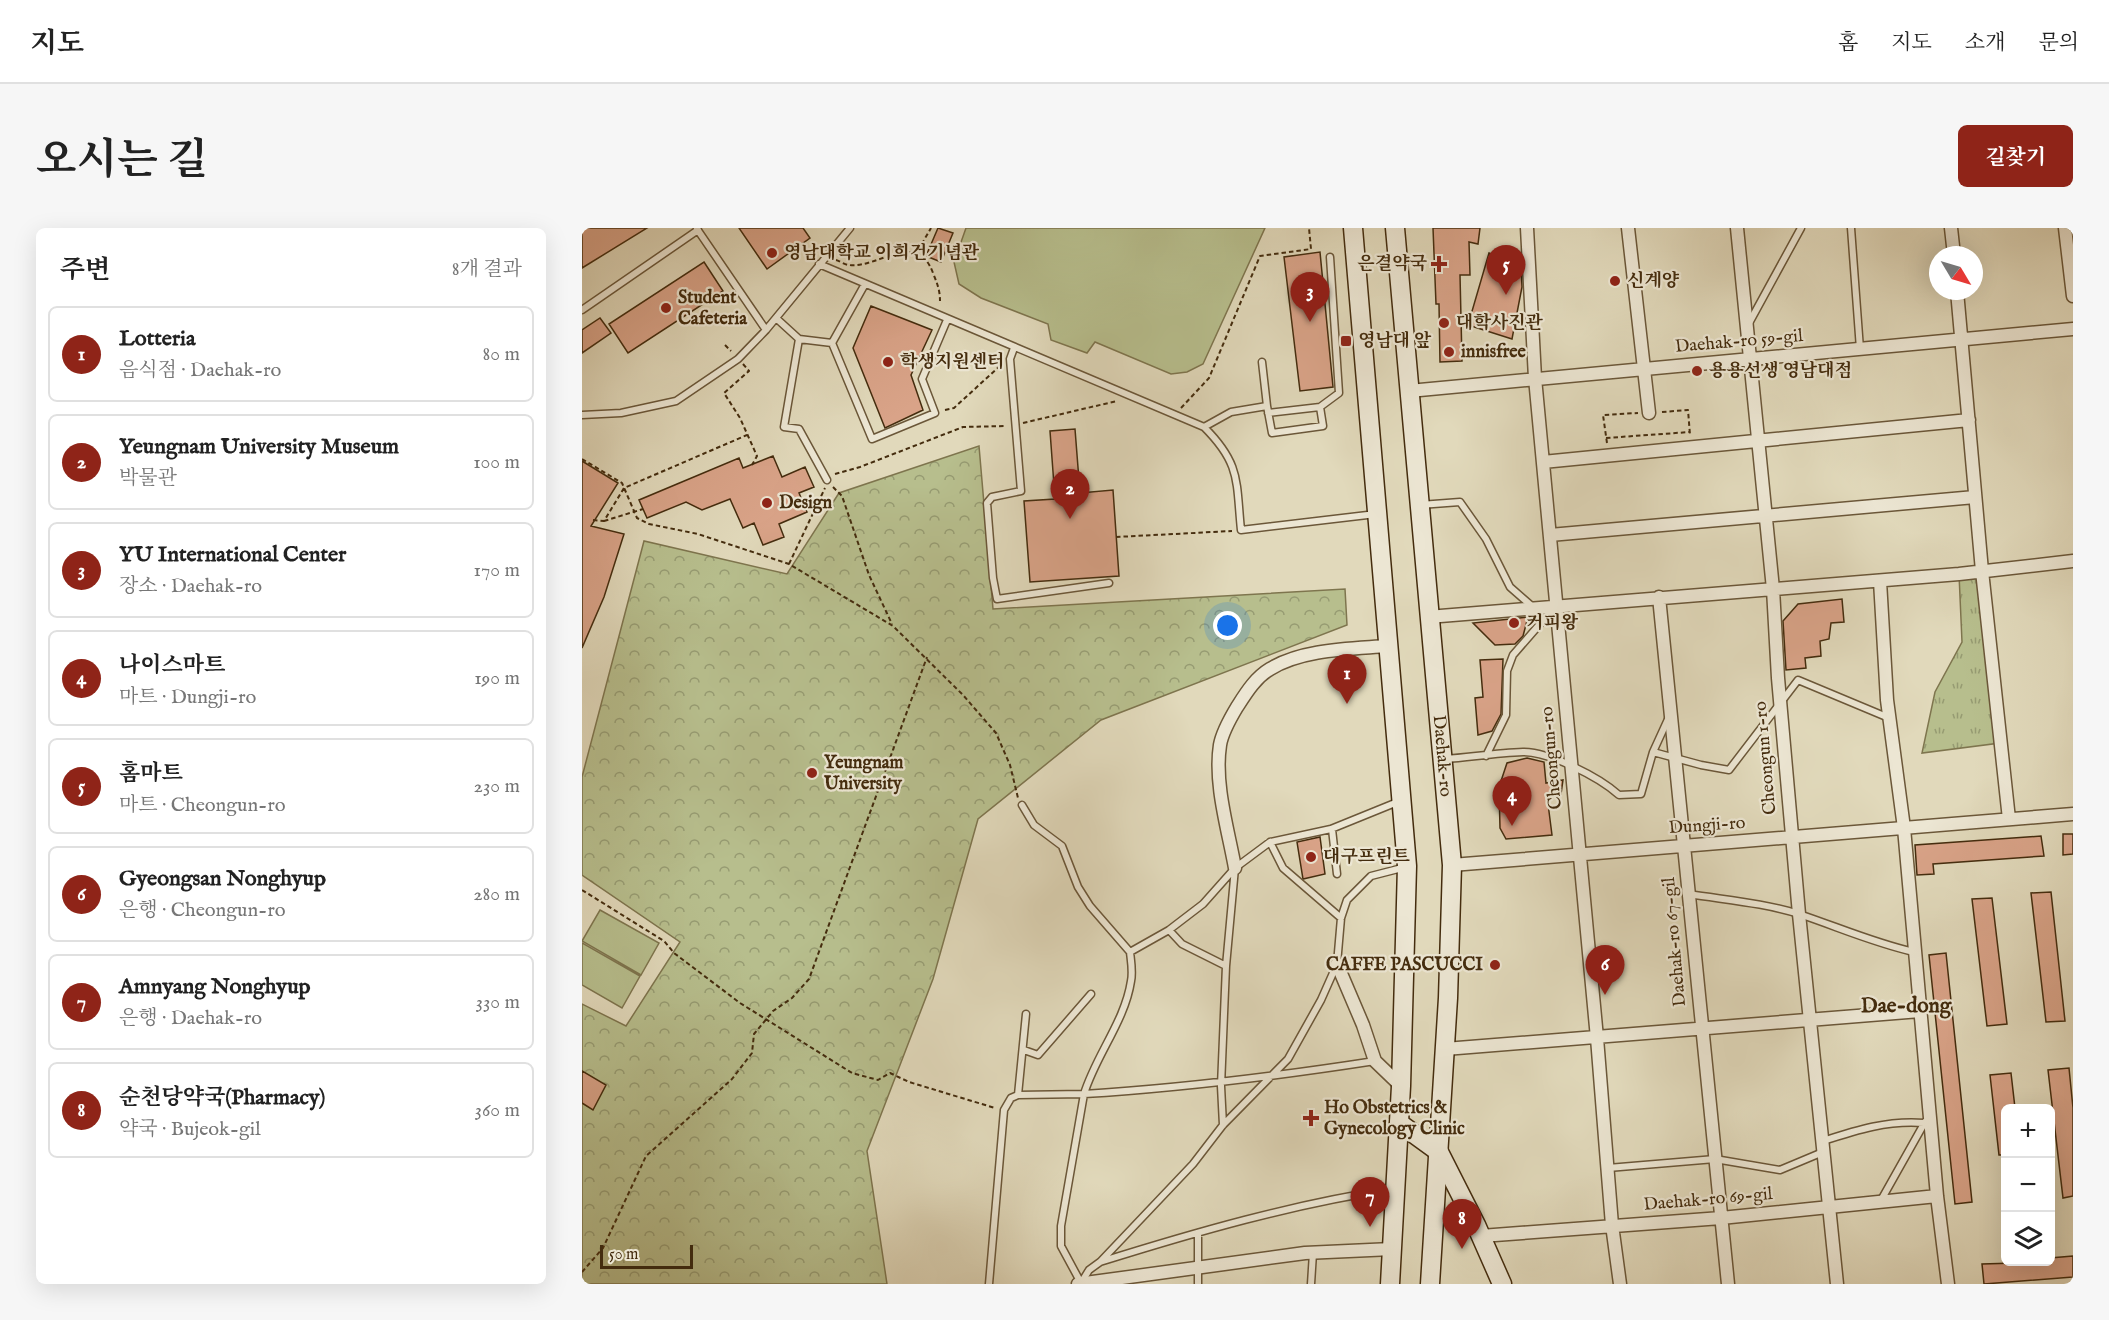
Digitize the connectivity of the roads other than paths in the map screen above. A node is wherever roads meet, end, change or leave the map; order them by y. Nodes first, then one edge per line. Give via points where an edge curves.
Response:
1 (850, 228) edge
2 (1353, 228) edge
3 (1395, 228) edge
4 (1527, 228) edge
5 (1628, 228) edge
6 (1737, 228) edge
7 (1801, 228) edge
8 (1851, 228) edge
9 (1951, 228) edge
10 (2065, 228) edge
11 (698, 229) edge
12 (1953, 246) edge
13 (1330, 257) dead end
14 (819, 264) junction
15 (865, 284) junction
16 (2073, 296) edge
17 (1958, 300) edge
18 (582, 310) edge
19 (776, 318) junction
20 (947, 320) junction
21 (1748, 326) junction
22 (2073, 329) edge
23 (766, 330) junction
24 (799, 339) junction
25 (1962, 339) junction
26 (832, 343) junction
27 (1014, 348) junction
28 (1860, 349) junction
29 (1752, 360) junction
30 (1262, 362) dead end
31 (1643, 369) junction
32 (1535, 378) junction
33 (1409, 391) junction
34 (1320, 407) junction
35 (1267, 410) junction
36 (1649, 412) road end
37 (582, 415) edge
38 (1969, 420) junction
39 (1204, 427) junction
40 (1759, 439) junction
41 (1543, 462) junction
42 (827, 480) road end
43 (1975, 497) junction
44 (1419, 506) junction
45 (1376, 514) junction
46 (1766, 516) junction
47 (1550, 535) junction
48 (2073, 561) edge
49 (1982, 571) junction
50 (1880, 580) junction
51 (1109, 583) dead end
52 (1773, 589) junction
53 (1659, 597) junction
54 (1556, 606) junction
55 (1534, 608) junction
56 (1428, 617) junction
57 (1387, 646) junction
58 (1780, 704) junction
59 (1671, 713) junction
60 (1890, 719) junction
61 (1653, 752) junction
62 (1486, 756) junction
63 (1675, 758) junction
64 (1442, 760) junction
65 (1571, 767) junction
66 (1401, 801) junction
67 (1023, 805) road end
68 (2073, 814) edge
69 (2009, 819) junction
70 (1904, 828) junction
71 (1332, 829) junction
72 (1791, 838) junction
73 (1270, 842) junction
74 (1684, 846) junction
75 (1580, 854) junction
76 (1452, 865) junction
77 (1407, 866) junction
78 (1235, 868) junction
79 (1337, 874) dead end
80 (1688, 894) junction
81 (1799, 914) junction
82 (1341, 918) junction
83 (1170, 930) junction
84 (1130, 952) junction
85 (1914, 952) junction
86 (1337, 964) junction
87 (1226, 966) junction
88 (1091, 994) dead end
89 (1920, 1011) junction
90 (1026, 1014) dead end
91 (1810, 1020) junction
92 (1700, 1029) junction
93 (1597, 1038) junction
94 (1445, 1049) junction
95 (1024, 1050) junction
96 (1375, 1061) junction
97 (1267, 1078) junction
98 (1221, 1083) junction
99 (1401, 1086) junction
100 (1084, 1094) junction
101 (1018, 1095) junction
102 (1927, 1119) junction
103 (1399, 1123) junction
104 (1223, 1125) junction
105 (1823, 1147) junction
106 (1439, 1152) junction
107 (1715, 1159) junction
108 (1608, 1168) junction
109 (1396, 1189) junction
110 (1936, 1196) junction
111 (1880, 1202) junction
112 (1829, 1208) junction
113 (1721, 1218) junction
114 (1612, 1226) junction
115 (1198, 1233) junction
116 (1481, 1236) junction
117 (1392, 1249) junction
118 (1313, 1252) junction
119 (1100, 1262) junction
120 (1198, 1268) junction
121 (1094, 1283) edge
122 (989, 1284) edge
123 (1080, 1284) edge
124 (1198, 1284) edge
125 (1311, 1284) edge
126 (1390, 1284) edge
127 (1430, 1284) edge
128 (1502, 1284) edge
129 (1620, 1284) edge
130 (1728, 1284) edge
131 (1837, 1284) edge
132 (1948, 1284) edge

1 - 14 lane
2 - 45 main road
3 - 33 main road, Daehak-ro
4 - 32 street, Cheongun-ro
5 - 31 street
6 - 21 street, Cheongun 1-ro
7 - 21 lane
8 - 28 lane
9 - 12 street
10 - 16 street
11 - 18 lane
11 - 23 lane
13 - 34 lane via 1339,393
14 - 15 lane
14 - 19 lane
15 - 20 lane
15 - 26 lane
17 - 25 street
19 - 23 lane
19 - 24 lane
20 - 26 lane via 922,379 935,413 872,439
20 - 27 lane
21 - 29 street, Cheongun 1-ro
22 - 25 street, Daehak-ro 59-gil
23 - 37 lane via 738,359 676,400 621,413
24 - 26 lane
24 - 42 lane via 784,427 799,429
25 - 28 street, Daehak-ro 59-gil
25 - 38 street
27 - 39 lane
27 - 51 lane via 1010,359 1021,491 992,497 987,502 997,599
28 - 29 street, Daehak-ro 59-gil
29 - 31 street, Daehak-ro 59-gil
29 - 40 street, Cheongun 1-ro
30 - 35 lane
31 - 32 street, Daehak-ro 59-gil
31 - 36 street
32 - 33 street, Daehak-ro 59-gil
32 - 41 street, Cheongun-ro
33 - 44 main road, Daehak-ro
34 - 35 lane
34 - 35 lane via 1323,426 1272,433
35 - 39 lane via 1231,412
38 - 40 street
38 - 43 street
39 - 45 lane via 1223,446 1234,468 1241,530
40 - 41 street
40 - 46 street, Cheongun 1-ro
41 - 47 street, Cheongun-ro
43 - 46 street
43 - 49 street
44 - 55 lane via 1460,502 1486,539 1510,587
44 - 56 main road, Daehak-ro
45 - 57 main road
46 - 47 street
46 - 52 street, Cheongun 1-ro
47 - 54 street, Cheongun-ro
48 - 49 street
49 - 50 street
49 - 69 street
50 - 52 street
50 - 60 street
52 - 53 street
52 - 58 street, Cheongun 1-ro
53 - 54 street
53 - 59 street, Daehak-ro 67-gil
54 - 55 street
54 - 62 lane via 1513,656 1507,671 1506,715
54 - 65 street, Cheongun-ro
55 - 56 street
56 - 64 main road, Daehak-ro
57 - 66 main road
57 - 78 street via 1324,652 1286,661 1268,670 1250,687 1220,743 1224,808
58 - 60 lane via 1798,680
58 - 63 lane via 1729,770
58 - 72 street, Cheongun 1-ro
59 - 61 lane
59 - 63 street, Daehak-ro 67-gil
60 - 70 street
61 - 63 lane
61 - 65 lane via 1641,794 1619,795 1607,784
62 - 64 lane
62 - 65 lane via 1525,752
63 - 74 street, Daehak-ro 67-gil
64 - 76 main road, Daehak-ro
65 - 75 street, Cheongun-ro
66 - 71 lane
66 - 77 main road
67 - 84 lane via 1034,825 1062,846 1090,906
68 - 69 street, Dungji-ro
69 - 70 street, Dungji-ro
70 - 72 street, Dungji-ro
70 - 85 street
71 - 73 lane
71 - 79 lane
72 - 74 street, Dungji-ro
72 - 81 street, Cheongun 1-ro
73 - 78 lane
73 - 82 lane via 1283,868
74 - 75 street, Dungji-ro
74 - 80 street, Daehak-ro 67-gil
75 - 76 street, Dungji-ro
75 - 93 street, Cheongun-ro
76 - 94 main road, Daehak-ro
77 - 82 lane via 1371,876 1347,900
77 - 99 main road
78 - 83 lane via 1203,904
78 - 87 lane
80 - 81 lane
80 - 92 street, Daehak-ro 67-gil
81 - 85 lane via 1849,934
81 - 91 street, Cheongun 1-ro
82 - 86 lane
83 - 84 lane
83 - 87 lane via 1182,945
84 - 100 lane via 1132,979 1125,1006
85 - 89 street
86 - 96 street
86 - 97 lane via 1301,1039 1288,1059
87 - 98 lane
88 - 95 lane via 1038,1055
89 - 91 street
89 - 102 street
90 - 95 lane
91 - 92 street
91 - 105 street, Cheongun 1-ro
92 - 93 street
92 - 107 street, Daehak-ro 67-gil
93 - 94 street
93 - 108 street, Cheongun-ro
94 - 106 main road, Daehak-ro
95 - 101 lane
96 - 97 lane
96 - 99 street
97 - 98 lane
97 - 104 lane
98 - 100 lane
98 - 104 lane
99 - 103 main road
100 - 101 lane
100 - 123 lane via 1061,1226 1061,1246
101 - 122 lane via 1011,1098 1004,1110
102 - 105 lane via 1866,1127
102 - 110 street
102 - 111 lane
103 - 106 main road
103 - 109 main road
104 - 119 lane via 1193,1164
105 - 107 lane via 1780,1170
105 - 112 street, Cheongun 1-ro
106 - 116 main road
106 - 127 main road, Daehak-ro
107 - 108 lane
107 - 113 street, Daehak-ro 67-gil
108 - 114 street, Cheongun-ro
109 - 115 lane via 1297,1207
109 - 117 main road
110 - 111 street, Daehak-ro 69-gil
110 - 132 street
111 - 112 street, Daehak-ro 69-gil
112 - 113 street, Daehak-ro 69-gil
112 - 131 street, Cheongun 1-ro
113 - 114 street, Daehak-ro 69-gil
113 - 130 street, Daehak-ro 67-gil
114 - 116 street, Daehak-ro 69-gil
114 - 129 street, Cheongun-ro
115 - 119 lane
115 - 120 lane
116 - 128 main road
117 - 118 street
117 - 126 main road
118 - 120 street
118 - 125 lane
119 - 123 lane
120 - 121 street
120 - 124 lane
121 - 123 street

